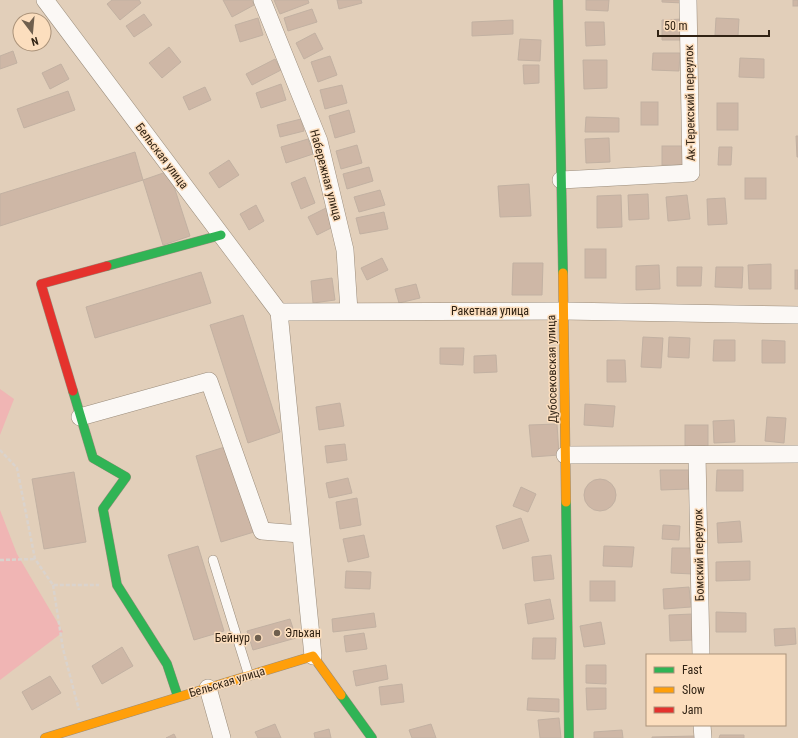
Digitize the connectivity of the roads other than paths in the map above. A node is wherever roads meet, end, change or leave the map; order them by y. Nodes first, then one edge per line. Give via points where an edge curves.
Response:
1 (45, 0) edge
2 (262, 0) edge
3 (558, 0) edge
4 (688, 0) edge
5 (561, 180) junction
6 (221, 235) junction
7 (349, 311) junction
8 (564, 311) junction
9 (279, 312) junction
10 (798, 315) edge
11 (80, 416) junction
12 (798, 454) edge
13 (565, 455) junction
14 (697, 455) junction
15 (300, 534) junction
16 (213, 560) dead end
17 (701, 654) edge
18 (313, 656) junction
19 (249, 676) junction
20 (208, 688) junction
21 (178, 697) junction
22 (702, 726) edge
23 (45, 738) edge
24 (222, 738) edge
25 (372, 738) edge
26 (569, 738) edge
27 (703, 738) edge

1 - 6 street, Бельская улица
2 - 7 street, Набережная улица via 319,141 345,250
3 - 5 street, Дубосековская улица
4 - 5 street, Ак-Терекский переулок via 691,173
5 - 8 street, Дубосековская улица
6 - 9 street, Бельская улица
6 - 11 street via 41,284
7 - 8 street, Ракетная улица
7 - 9 street, Ракетная улица
8 - 10 street, Ракетная улица
8 - 13 street, Дубосековская улица
9 - 15 street
11 - 15 street via 210,381 262,531
11 - 21 street via 93,458 126,477 103,509 117,585 168,664
12 - 14 street
13 - 14 street
13 - 26 street, Дубосековская улица
14 - 17 street, Бомский переулок
15 - 18 street
16 - 19 lane
18 - 19 street, Бельская улица
18 - 25 street
19 - 20 street, Бельская улица
20 - 21 street, Бельская улица
20 - 24 street
21 - 23 street, Бельская улица
22 - 27 street

